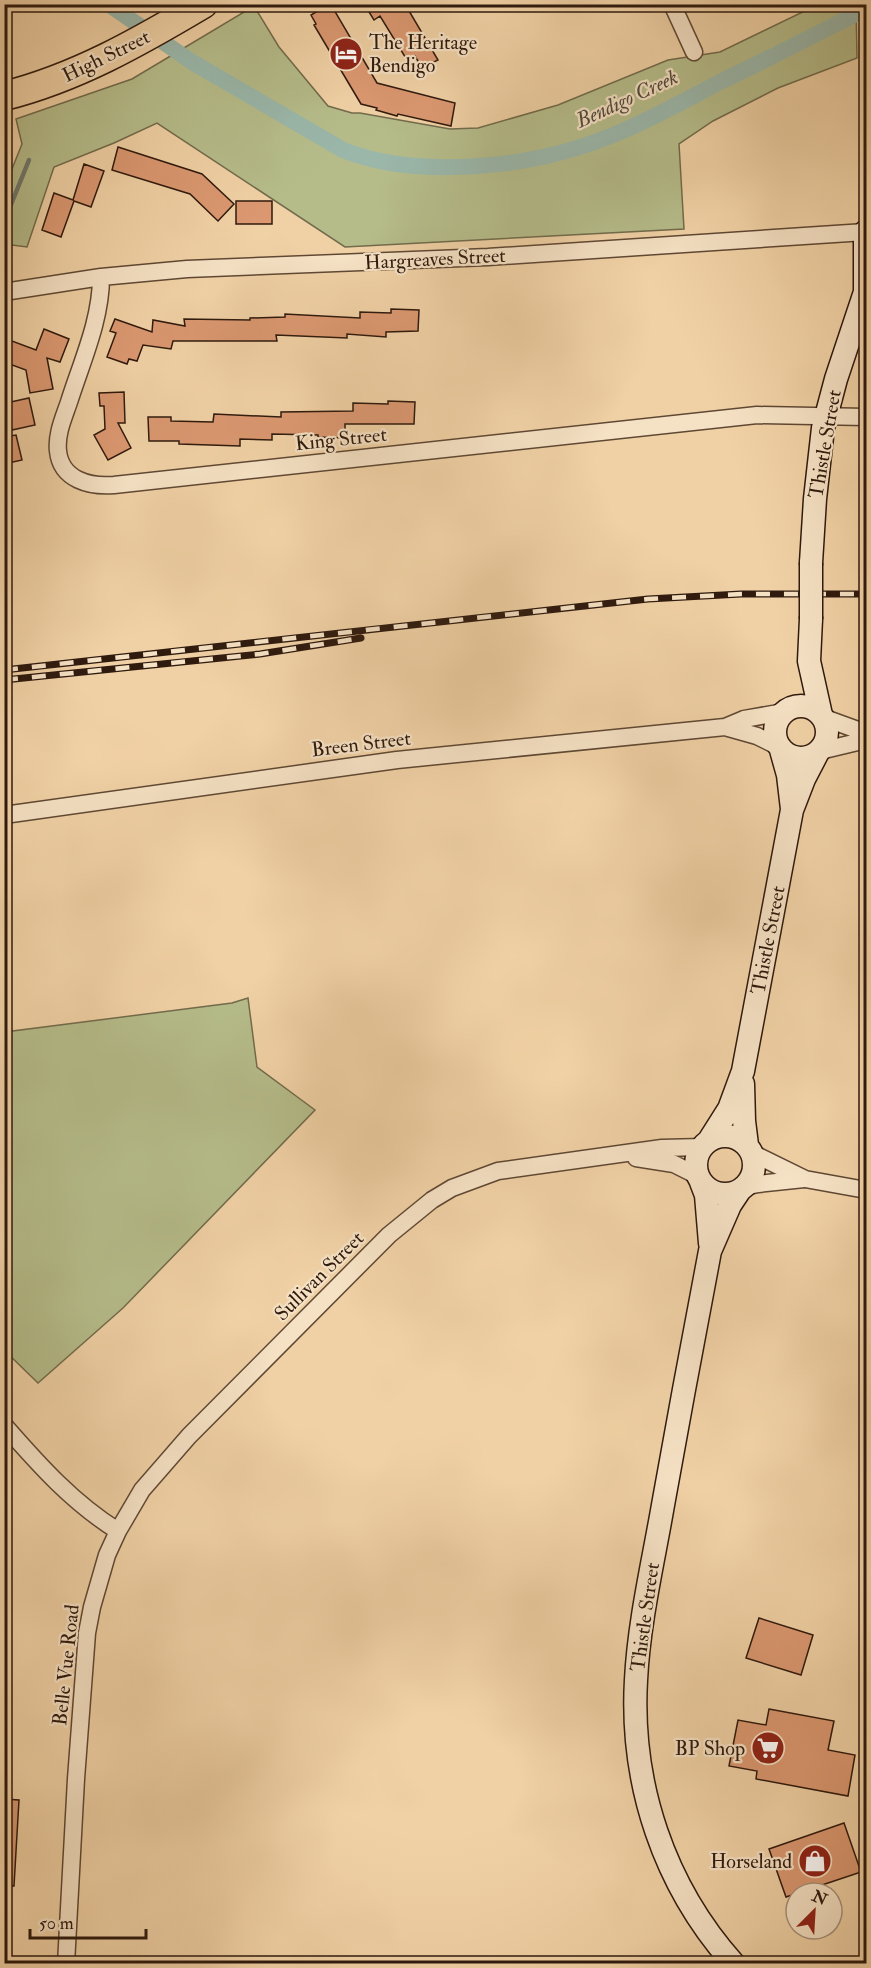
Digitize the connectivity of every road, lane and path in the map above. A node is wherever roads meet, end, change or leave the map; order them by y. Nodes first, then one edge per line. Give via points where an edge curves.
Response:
1 (202, 4) edge
2 (672, 4) edge
3 (168, 14) edge
4 (121, 44) junction
5 (694, 52) dead end
6 (4, 77) edge
7 (4, 96) edge
8 (866, 232) edge
9 (100, 277) junction
10 (4, 292) edge
11 (826, 416) junction
12 (867, 417) edge
13 (809, 661) junction
14 (785, 711) junction
15 (821, 716) junction
16 (725, 727) junction
17 (867, 733) edge
18 (867, 740) edge
19 (780, 748) junction
20 (819, 751) junction
21 (792, 810) junction
22 (4, 815) edge
23 (743, 1071) junction
24 (706, 1143) junction
25 (749, 1149) junction
26 (614, 1156) junction
27 (700, 1179) junction
28 (805, 1179) junction
29 (742, 1189) junction
30 (867, 1190) edge
31 (710, 1251) junction
32 (4, 1425) edge
33 (118, 1531) junction
34 (66, 1964) edge
35 (734, 1964) edge

1 - 3 highway, High Street
2 - 5 street
3 - 4 highway, High Street
4 - 6 highway, High Street
4 - 7 highway, High Street via 50,82
8 - 9 street, Hargreaves Street
8 - 11 street, Thistle Street via 865,292
9 - 10 street, Hargreaves Street
9 - 11 street, King Street via 97,315 58,442 60,461 66,470 72,477 92,485 757,415
11 - 12 street, King Street
11 - 13 street, Thistle Street, bridge via 816,490
13 - 14 street, Thistle Street
13 - 15 street, Thistle Street
14 - 15 street via 800,706
14 - 16 street, Breen Street
14 - 19 street via 775,732
15 - 17 street
15 - 20 street via 827,734
16 - 19 street, Breen Street via 757,736
16 - 22 street, Breen Street via 397,760
18 - 20 street
19 - 20 street via 788,755 804,758
19 - 21 street, Thistle Street
20 - 21 street, Thistle Street
21 - 23 street, Thistle Street
23 - 24 street, Thistle Street via 729,1108
23 - 25 street, Thistle Street
24 - 25 street via 729,1136 739,1138
24 - 26 street, Sullivan Street
24 - 27 street via 697,1156
25 - 28 street
25 - 29 street via 754,1171
26 - 27 street, Sullivan Street via 674,1164
26 - 33 street, Sullivan Street via 498,1171 432,1200 389,1235 189,1436 142,1490
27 - 29 street via 715,1192
27 - 31 street, Thistle Street via 707,1201
28 - 29 street
28 - 30 street
29 - 31 street, Thistle Street via 734,1197
31 - 35 street, Thistle Street via 641,1631 636,1728 644,1791 660,1844 694,1911
32 - 33 street via 49,1476
33 - 34 street, Belle Vue Road via 98,1582 87,1633

